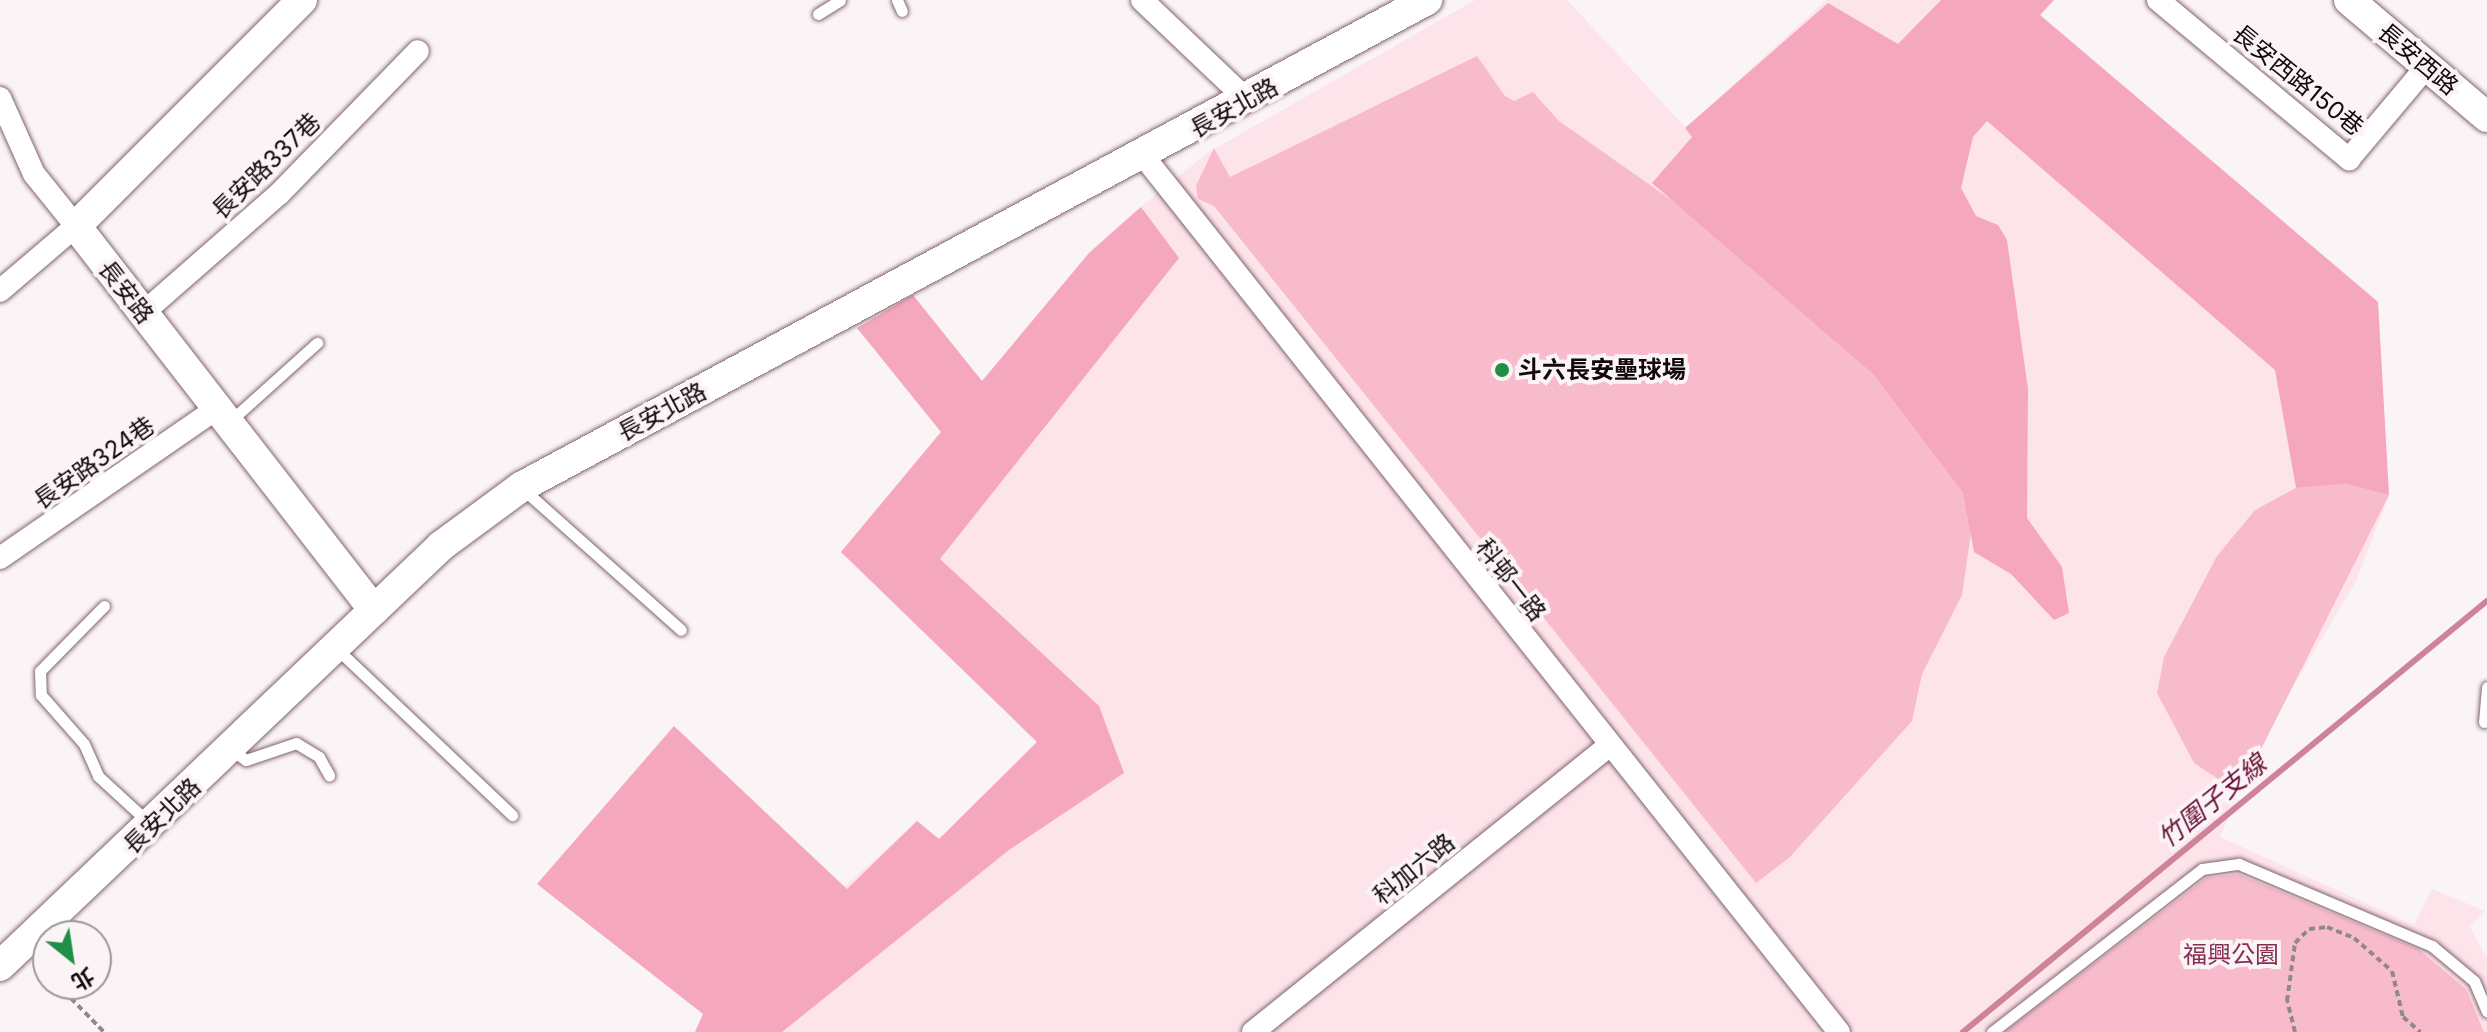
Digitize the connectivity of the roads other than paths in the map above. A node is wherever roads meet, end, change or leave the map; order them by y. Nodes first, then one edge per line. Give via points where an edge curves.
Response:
1 (302, 0) edge
2 (840, 0) edge
3 (1142, 0) edge
4 (1427, 0) edge
5 (2158, 0) edge
6 (2349, 0) edge
7 (818, 14) dead end
8 (418, 51) dead end
9 (2427, 66) junction
10 (0, 98) edge
11 (1247, 100) junction
12 (2487, 117) edge
13 (1145, 158) junction
14 (76, 226) junction
15 (0, 291) edge
16 (143, 313) junction
17 (317, 343) dead end
18 (222, 416) junction
19 (521, 487) junction
20 (0, 558) edge
21 (104, 606) dead end
22 (374, 610) junction
23 (681, 630) dead end
24 (335, 648) junction
25 (2487, 687) edge
26 (2484, 722) dead end
27 (1609, 746) junction
28 (231, 750) junction
29 (329, 775) dead end
30 (512, 815) dead end
31 (153, 827) junction
32 (0, 966) edge
33 (2487, 1011) edge
34 (1253, 1032) edge
35 (1839, 1032) edge
36 (1992, 1032) edge

1 - 14 street
2 - 7 lane
3 - 11 street
4 - 11 street, 長安北路
5 - 9 street, 長安西路150巷 via 2349,159
6 - 9 street, 長安西路
8 - 16 street, 長安路337巷 via 279,194
9 - 12 street, 長安西路
10 - 14 street via 34,174
11 - 13 street, 長安北路
13 - 19 street, 長安北路
13 - 27 street, 科邨一路
14 - 15 street
14 - 16 street, 長安路
16 - 18 street, 長安路
17 - 18 lane
18 - 20 street, 長安路324巷
18 - 22 street, 長安路
19 - 22 street, 長安北路 via 441,546
19 - 23 lane
21 - 31 lane via 40,671 41,695 84,744 98,776
22 - 24 street, 長安北路
24 - 28 street, 長安北路
24 - 30 lane
25 - 26 lane
27 - 34 street, 科加六路
27 - 35 street, 科邨一路
28 - 29 lane via 246,760 296,743 319,757
28 - 31 street, 長安北路
31 - 32 street, 長安北路
33 - 36 lane via 2474,981 2432,946 2239,864 2202,869

